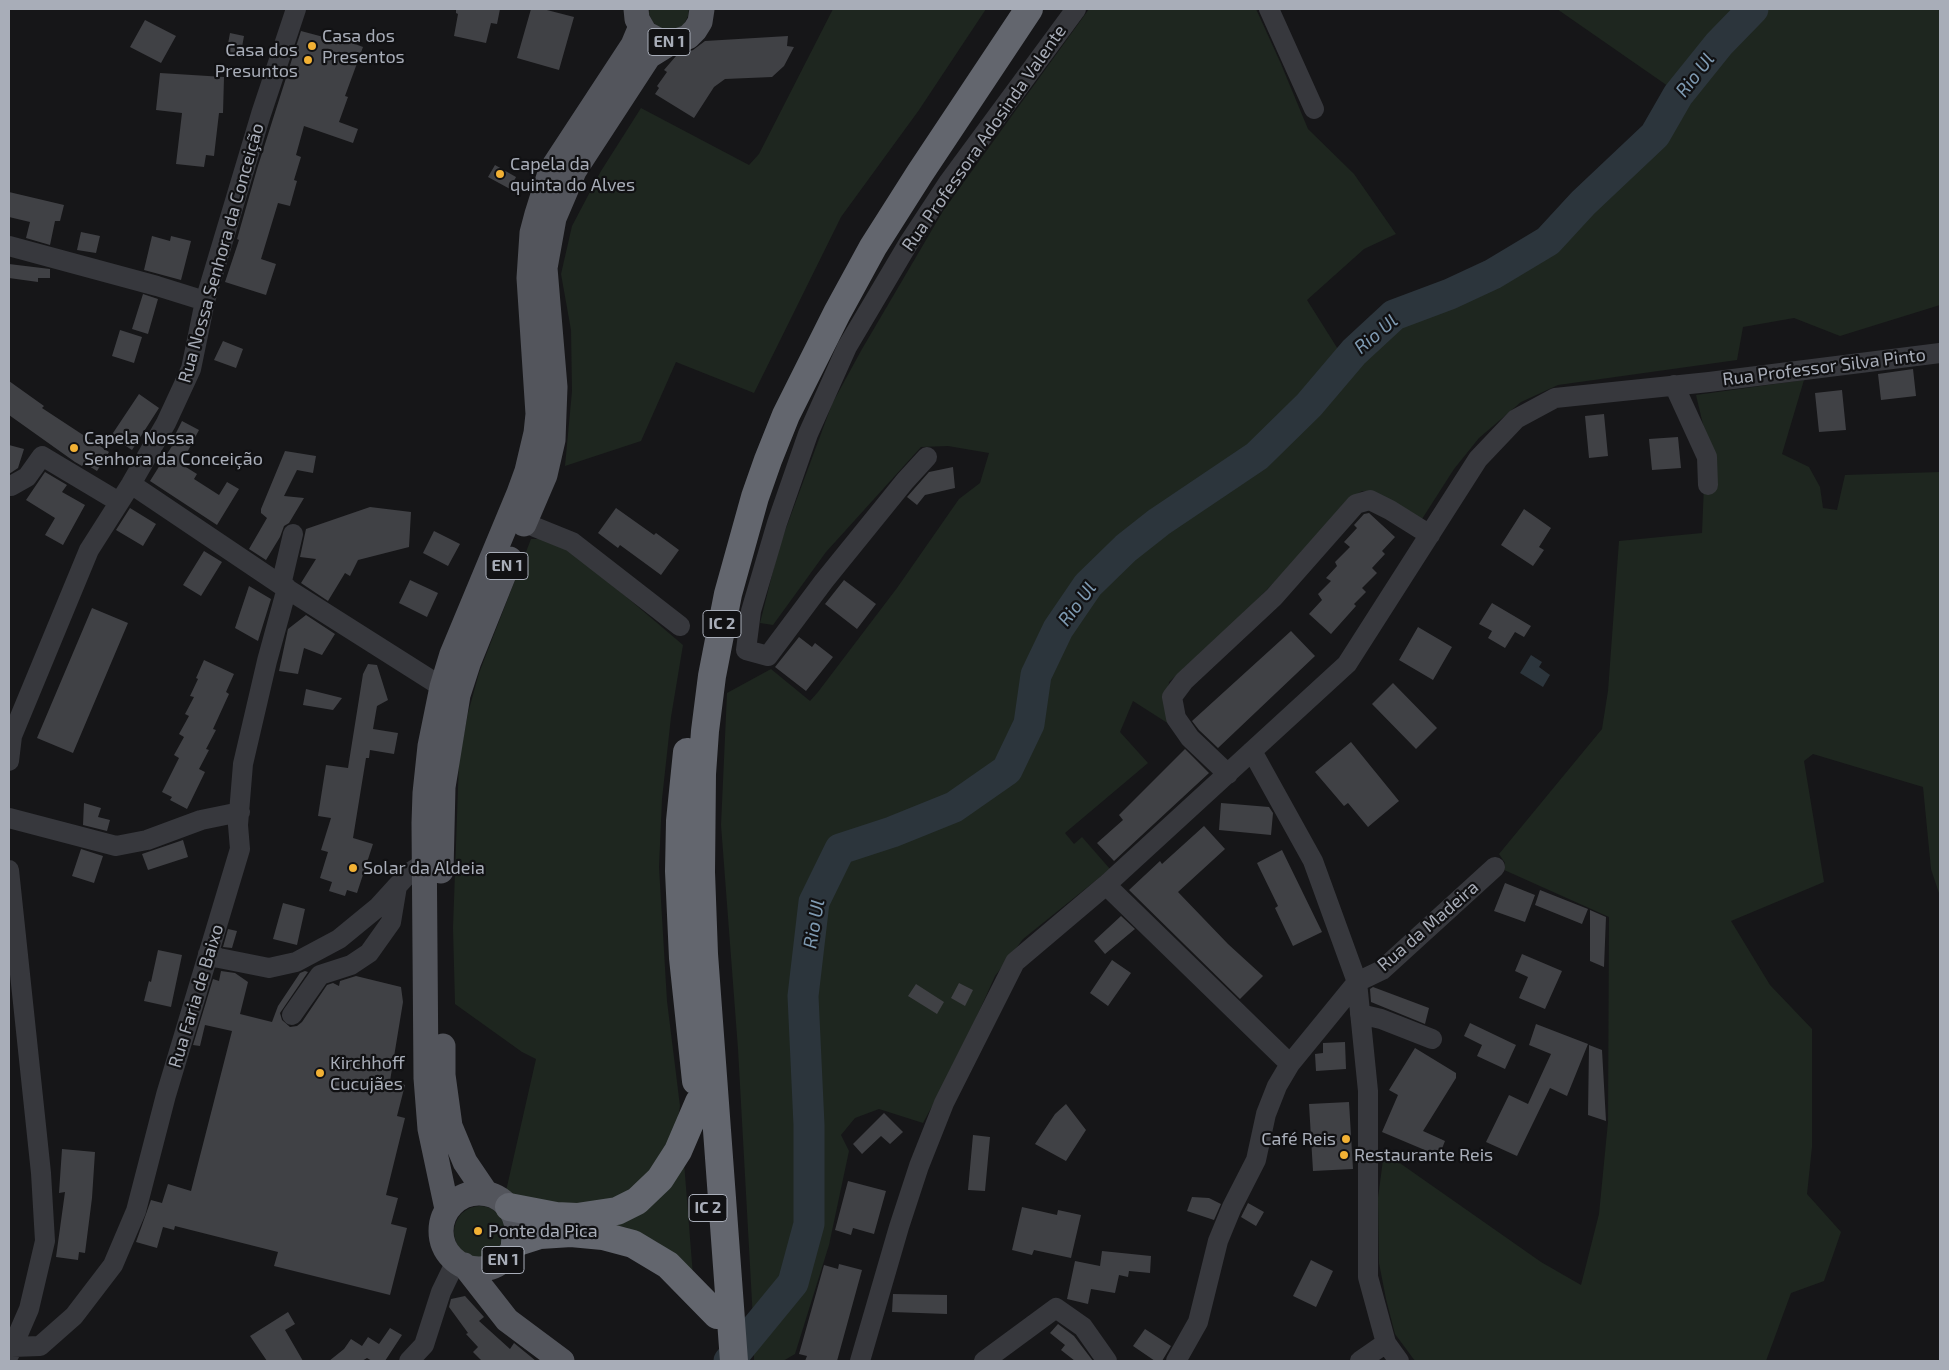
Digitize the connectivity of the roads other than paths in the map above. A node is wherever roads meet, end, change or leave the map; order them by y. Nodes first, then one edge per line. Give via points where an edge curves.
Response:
1 (296, 9) edge
2 (702, 9) edge
3 (1011, 9) edge
4 (1029, 9) edge
5 (1076, 9) edge
6 (1269, 9) edge
7 (638, 18) edge
8 (670, 43) junction
9 (1314, 109) dead end
10 (9, 246) edge
11 (205, 302) junction
12 (1940, 353) edge
13 (1674, 385) junction
14 (927, 457) dead end
15 (131, 484) junction
16 (1708, 485) dead end
17 (9, 486) edge
18 (119, 502) junction
19 (525, 523) junction
20 (293, 534) dead end
21 (1430, 535) junction
22 (284, 586) junction
23 (680, 626) dead end
24 (442, 687) junction
25 (1252, 751) junction
26 (9, 761) edge
27 (1228, 774) junction
28 (240, 812) junction
29 (9, 818) edge
30 (433, 858) junction
31 (1495, 867) dead end
32 (9, 870) edge
33 (1106, 885) junction
34 (397, 886) junction
35 (208, 954) junction
36 (1357, 982) junction
37 (1360, 1014) junction
38 (292, 1015) dead end
39 (1432, 1039) dead end
40 (1290, 1064) junction
41 (699, 1102) junction
42 (498, 1200) junction
43 (447, 1209) junction
44 (508, 1252) junction
45 (460, 1263) junction
46 (496, 1308) junction
47 (724, 1314) junction
48 (1386, 1343) junction
49 (10, 1351) edge
50 (408, 1361) edge
51 (562, 1361) edge
52 (720, 1361) edge
53 (734, 1361) edge
54 (860, 1361) edge
55 (984, 1361) edge
56 (1107, 1361) edge
57 (1176, 1361) edge
58 (1360, 1361) edge
59 (1399, 1361) edge

1 - 11 street, Rua Nossa Senhora da Conceição
2 - 8 main road, EN 1 via 695,30 688,37
3 - 41 highway, IC 2 via 858,238 790,371 747,479 701,668 685,763 680,821 683,958
4 - 47 highway, IC 2 via 873,246 837,313 786,415 768,460 728,594 705,731 701,872
5 - 14 street, Rua Professora Adosinda Valente via 948,183 847,347 808,434 777,523 751,612 746,650 768,656 824,581
6 - 9 street
7 - 8 main road, EN 1 via 651,38
7 - 24 main road, EN 1 via 633,45 555,164 539,205 532,233 530,268 538,414 536,433 519,493 452,654
8 - 19 main road, EN 1 via 649,56 574,171 554,218 546,268 555,387 553,440 545,475
10 - 11 street
11 - 15 street, Rua Nossa Senhora da Conceição via 192,369
12 - 13 street, Rua Professor Silva Pinto
13 - 16 street via 1707,456
13 - 21 street, Rua Professor Silva Pinto via 1555,398 1516,419 1478,459
15 - 18 street, Rua Nossa Senhora da Conceição
15 - 22 street
17 - 18 street via 27,477 42,456
18 - 26 street, Rua Nossa Senhora da Conceição via 89,550 12,736
19 - 23 street via 572,542
19 - 30 main road, EN 1 via 458,695
20 - 22 street, Rua Faria de Baixo
21 - 25 street, Rua Professor Silva Pinto via 1347,664
21 - 27 street via 1370,500 1356,504 1274,597 1184,681 1172,697 1176,718 1190,738
22 - 24 street
22 - 28 street, Rua Faria de Baixo via 243,764
24 - 30 main road, EN 1 via 430,746 425,793
25 - 27 street, Rua Professor Silva Pinto
25 - 36 street via 1313,861
27 - 33 street, Rua Professor Silva Pinto
28 - 29 street via 201,820 147,840 116,846
28 - 35 street, Rua Faria de Baixo via 240,848
30 - 34 street via 409,873
30 - 42 main road, EN 1 via 443,1075 450,1126 465,1162
30 - 43 main road, EN 1 via 426,1078 430,1130
31 - 36 street, Rua da Madeira via 1382,970
32 - 49 street via 41,1173 45,1242 29,1309
33 - 40 street
33 - 54 street, Rua Professor Silva Pinto via 1015,962 944,1103 919,1166
34 - 35 street via 378,907 338,940 296,962 269,968
34 - 38 street via 391,922 369,953 351,965 320,975
35 - 49 street, Rua Faria de Baixo via 136,1211 113,1265 74,1316 40,1346
36 - 37 street
36 - 40 street
37 - 39 street
37 - 48 street via 1368,1091 1368,1277
40 - 57 street via 1276,1086 1266,1114 1256,1160 1218,1241 1198,1322
41 - 42 highway via 678,1151 660,1179 618,1212 556,1216
41 - 47 highway, IC 2
42 - 43 main road via 475,1193 464,1195
42 - 44 main road, EN 1 via 516,1225 517,1231
43 - 45 main road, EN 1 via 441,1237 449,1254
44 - 45 main road, EN 1 via 483,1268
44 - 46 main road, EN 1
44 - 47 highway via 540,1235 571,1233 603,1236 633,1244 668,1265
45 - 46 main road, EN 1
45 - 50 street via 441,1292 424,1345
46 - 51 main road, EN 1
47 - 52 highway, IC 2
47 - 53 highway, IC 2
48 - 58 street
48 - 59 street
55 - 56 street via 1056,1308 1083,1327

